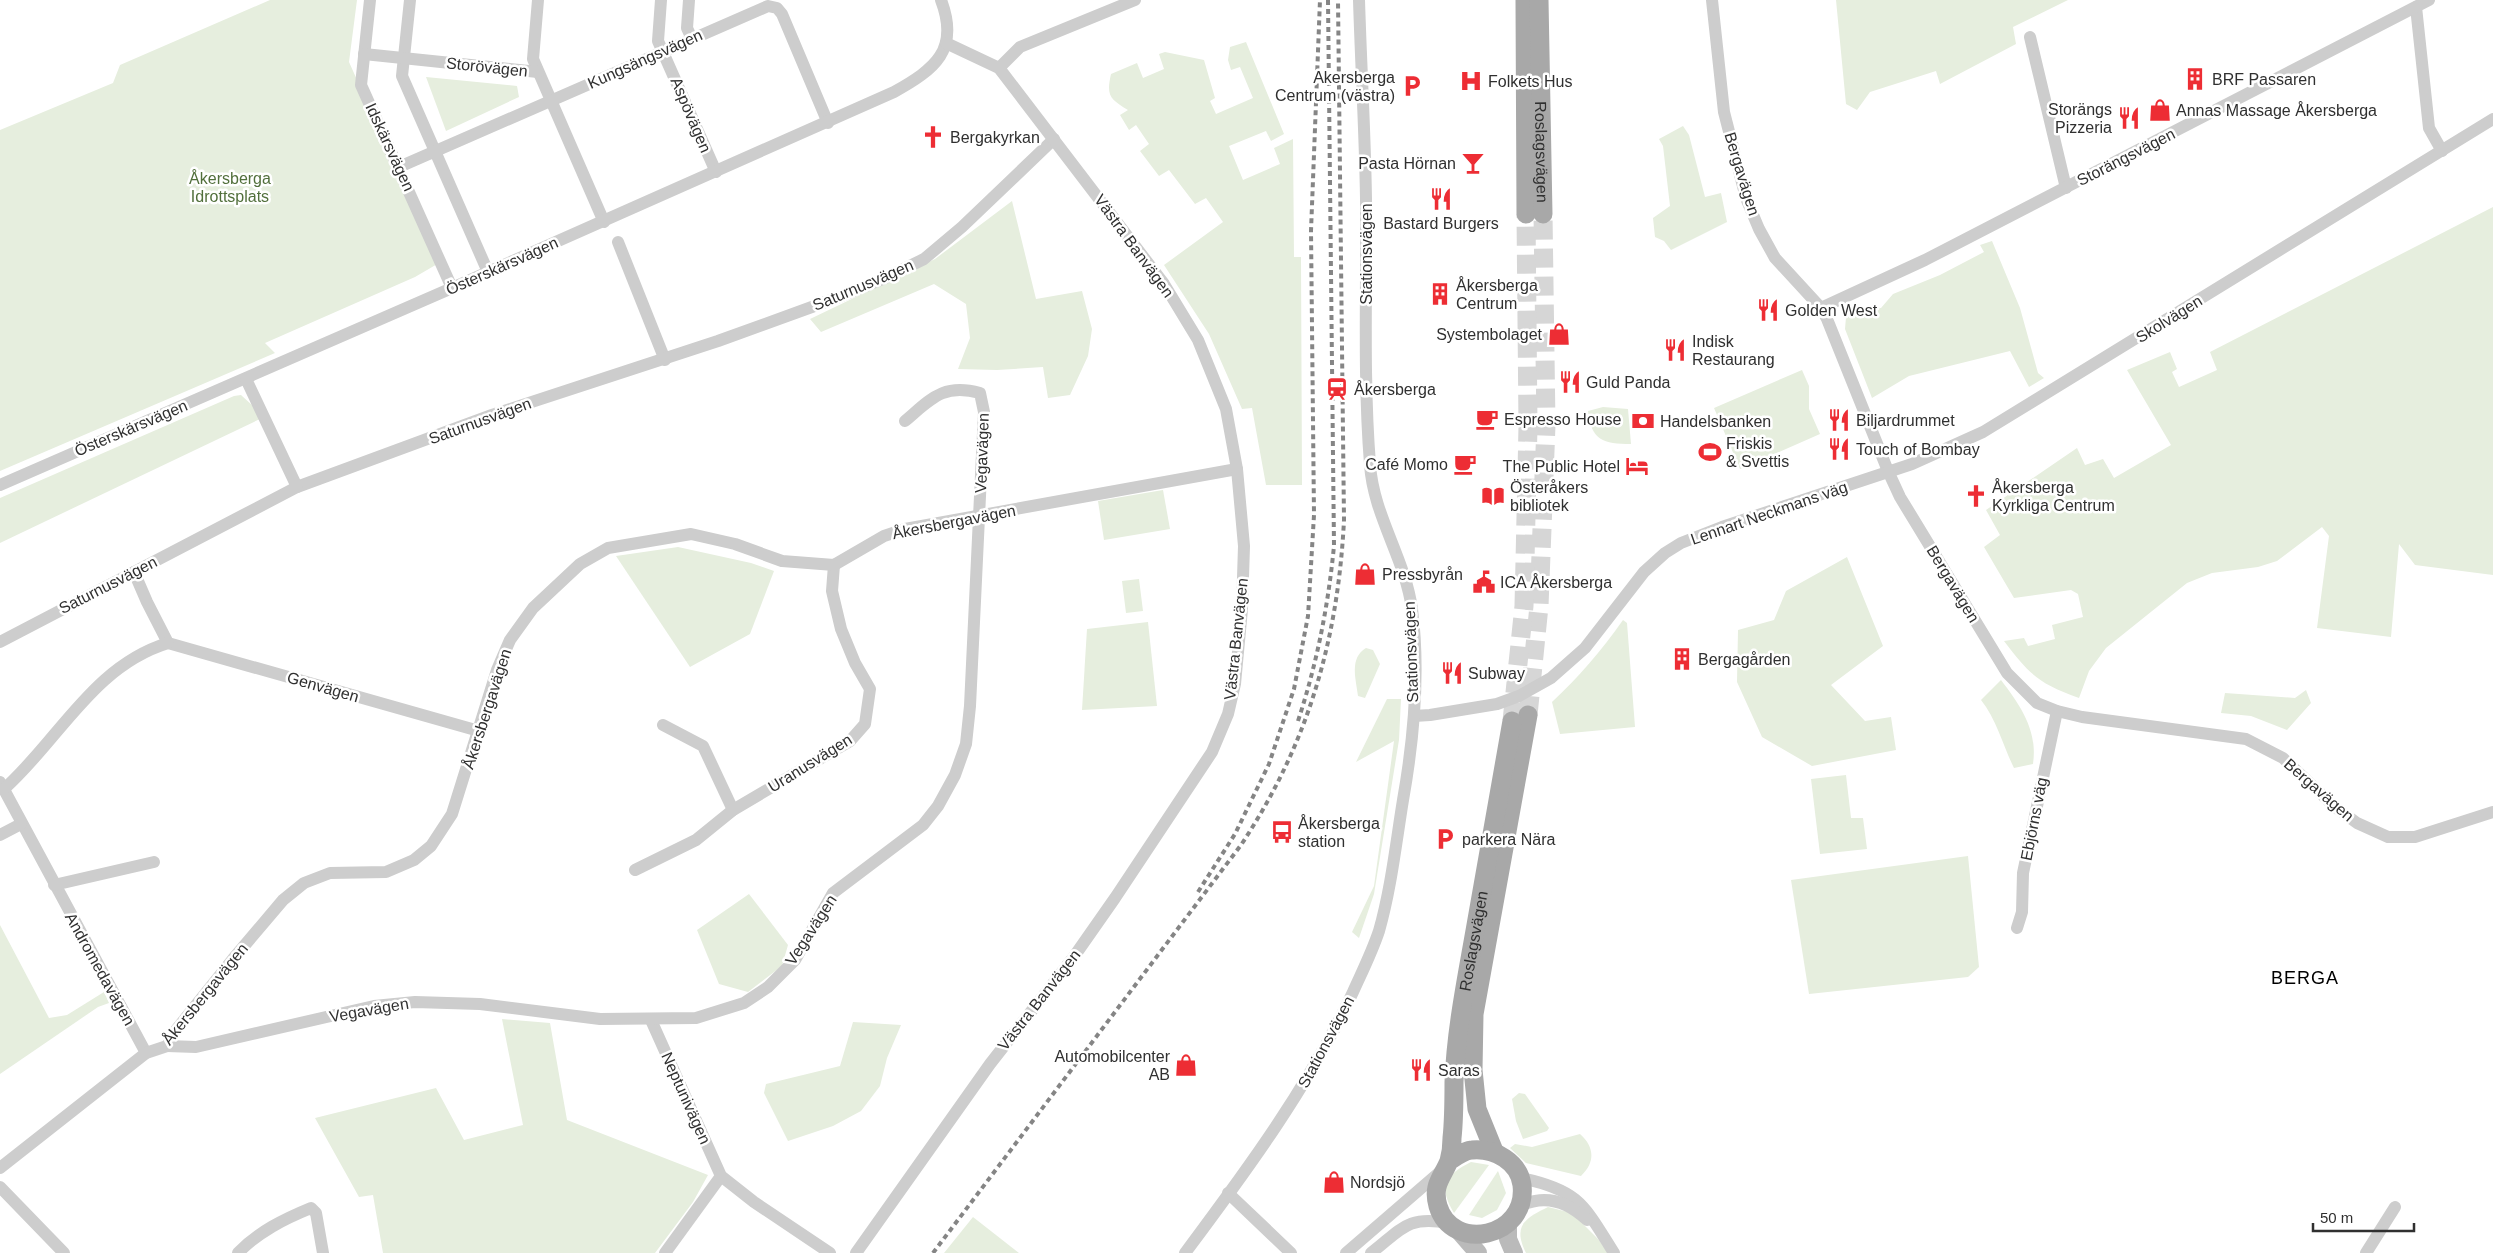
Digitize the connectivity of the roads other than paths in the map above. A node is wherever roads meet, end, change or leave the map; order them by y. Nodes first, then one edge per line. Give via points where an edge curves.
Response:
1 (370, 0) edge
2 (410, 0) edge
3 (538, 0) edge
4 (662, 0) edge
5 (689, 0) edge
6 (941, 0) edge
7 (1135, 0) edge
8 (1359, 0) edge
9 (1526, 0) edge
10 (1540, 0) edge
11 (1712, 0) edge
12 (2429, 0) edge
13 (2416, 7) junction
14 (2030, 37) dead end
15 (692, 38) junction
16 (946, 43) junction
17 (663, 50) junction
18 (364, 54) junction
19 (404, 59) junction
20 (999, 68) junction
21 (538, 72) junction
22 (551, 101) junction
23 (2493, 119) edge
24 (828, 123) junction
25 (1054, 139) junction
26 (2442, 151) junction
27 (435, 152) junction
28 (400, 167) junction
29 (716, 172) junction
30 (2066, 188) junction
31 (604, 222) junction
32 (618, 242) dead end
33 (488, 272) junction
34 (452, 288) junction
35 (1820, 308) junction
36 (664, 360) junction
37 (246, 379) junction
38 (905, 421) dead end
39 (1237, 469) junction
40 (1888, 471) junction
41 (0, 485) edge
42 (296, 487) junction
43 (980, 516) junction
44 (834, 565) junction
45 (134, 572) junction
46 (0, 642) edge
47 (168, 642) junction
48 (2057, 711) junction
49 (1414, 716) junction
50 (663, 725) dead end
51 (479, 731) junction
52 (2, 786) edge
53 (733, 810) junction
54 (2493, 812) edge
55 (21, 824) junction
56 (0, 835) edge
57 (154, 862) dead end
58 (635, 870) dead end
59 (54, 885) junction
60 (2017, 928) dead end
61 (651, 1020) junction
62 (167, 1046) junction
63 (146, 1053) junction
64 (1494, 1151) junction
65 (1446, 1165) junction
66 (0, 1168) edge
67 (721, 1176) junction
68 (1521, 1178) junction
69 (0, 1187) edge
70 (1228, 1193) junction
71 (1520, 1206) junction
72 (2395, 1207) dead end
73 (1508, 1224) junction
74 (1453, 1227) junction
75 (1603, 1235) junction
76 (64, 1253) edge
77 (238, 1253) edge
78 (323, 1253) edge
79 (665, 1253) edge
80 (830, 1253) edge
81 (856, 1253) edge
82 (1185, 1253) edge
83 (1291, 1253) edge
84 (1346, 1253) edge
85 (1371, 1253) edge
86 (1478, 1253) edge
87 (1514, 1253) edge
88 (1614, 1253) edge
89 (2366, 1253) edge

1 - 18 street, Idskärsvägen
2 - 19 street
3 - 21 street via 532,58
4 - 17 street, Aspövägen via 658,41
5 - 15 street via 687,28
6 - 16 street, Österskärsvägen via 948,18
7 - 20 street via 1020,47
8 - 49 street, Stationsvägen via 1370,468 1378,507 1401,566 1412,608
9 - 10 main road, Roslagsvägen via 1534,214
11 - 35 street, Bergavägen via 1724,112 1746,198 1775,258
12 - 13 street, Storängsvägen
13 - 26 street via 2429,128
13 - 30 street, Storängsvägen
14 - 30 street
15 - 17 street, Kungsängsvägen
15 - 24 street, Kungsängsvägen via 762,8 777,8
16 - 20 street, Västra Banvägen
16 - 24 street, Österskärsvägen via 942,55 931,69 918,78
17 - 22 street, Kungsängsvägen
17 - 29 street, Aspövägen
18 - 19 street, Storövägen
18 - 28 street, Idskärsvägen via 361,85
19 - 21 street, Storövägen
19 - 27 street via 402,76
20 - 25 street, Västra Banvägen via 1032,115
21 - 22 street, Storövägen
22 - 27 street, Kungsängsvägen
22 - 31 street, Storövägen
23 - 26 street, Skolvägen
24 - 29 street, Österskärsvägen
25 - 36 street, Saturnusvägen via 962,227 924,258 845,295
25 - 39 street, Västra Banvägen via 1164,284 1198,340 1226,409
26 - 40 street, Skolvägen via 1982,432 1912,464
27 - 28 street, Kungsängsvägen
27 - 33 street
28 - 34 street, Idskärsvägen
29 - 31 street, Österskärsvägen
30 - 35 street, Storängsvägen via 1925,260
31 - 33 street, Österskärsvägen
32 - 36 street
33 - 34 street, Österskärsvägen
34 - 37 street, Österskärsvägen
35 - 40 street, Bergavägen
36 - 42 street, Saturnusvägen via 492,415
37 - 41 street, Österskärsvägen
37 - 42 street
38 - 43 street, Vegavägen via 942,392 960,389 980,393 984,412
39 - 43 street, Åkersbergavägen
39 - 81 street, Västra Banvägen via 1244,546 1239,642 1228,714 1212,752 1116,898 990,1064
40 - 48 street, Bergavägen via 1900,497 2007,673 2037,703
40 - 49 street, Lennart Neckmans väg via 1722,526 1673,548 1644,572 1585,648 1564,668 1519,696 1473,708
42 - 45 street, Saturnusvägen
43 - 44 street, Åkersbergavägen via 905,529 884,536
43 - 61 street, Vegavägen via 966,744 955,775 938,806 923,826 833,893 795,960 768,987 744,1003 724,1011 696,1018
44 - 51 street, Åkersbergavägen via 782,561 735,544 691,534 624,544 597,553 580,564 520,624 497,670
44 - 53 street, Uranusvägen via 832,591 841,629 870,689 865,724 850,742
45 - 46 street, Saturnusvägen
45 - 47 street
47 - 51 street, Genvägen
47 - 52 street via 123,664 98,684 23,772
48 - 54 street, Bergavägen via 2246,739 2283,758 2357,823 2388,836 2415,836
48 - 60 street, Ebjörns väg via 2023,873 2022,912
49 - 70 street, Stationsvägen via 1387,894 1370,956 1302,1088
50 - 53 street via 703,746
51 - 62 street, Åkersbergavägen via 452,814 431,846 414,860 386,872 330,873 304,883 283,900 251,937 176,1030
52 - 55 street, Andromedavägen
53 - 58 street, Uranusvägen via 696,840
55 - 56 street
55 - 59 street, Andromedavägen
57 - 59 street
59 - 63 street, Andromedavägen
61 - 62 street, Vegavägen via 600,1019 480,1004 415,1002 374,1006 196,1047
61 - 67 street, Neptunivägen
62 - 63 street, Åkersbergavägen
63 - 66 street, Åkersbergavägen
64 - 65 main road via 1471,1150
64 - 65 main road, Roslagsvägen via 1477,1109 1473,1070 1474,1014 1520,718 1460,1014 1452,1138
64 - 68 main road, Roslagsvägen via 1510,1162
65 - 74 main road, Roslagsvägen via 1436,1191 1438,1208
65 - 84 street
67 - 79 street
67 - 80 street, Neptunivägen
68 - 71 main road via 1523,1193
68 - 75 street via 1565,1191 1584,1206
69 - 76 street
70 - 82 street, Stationsvägen
70 - 83 street
71 - 73 main road
71 - 75 street via 1540,1199 1565,1204 1579,1212
72 - 89 street
73 - 74 main road via 1496,1232 1476,1236
73 - 87 main road via 1508,1239
74 - 85 street via 1429,1219 1412,1221
74 - 86 main road, Roslagsvägen
75 - 88 street
77 - 78 street via 269,1228 311,1208 316,1213

